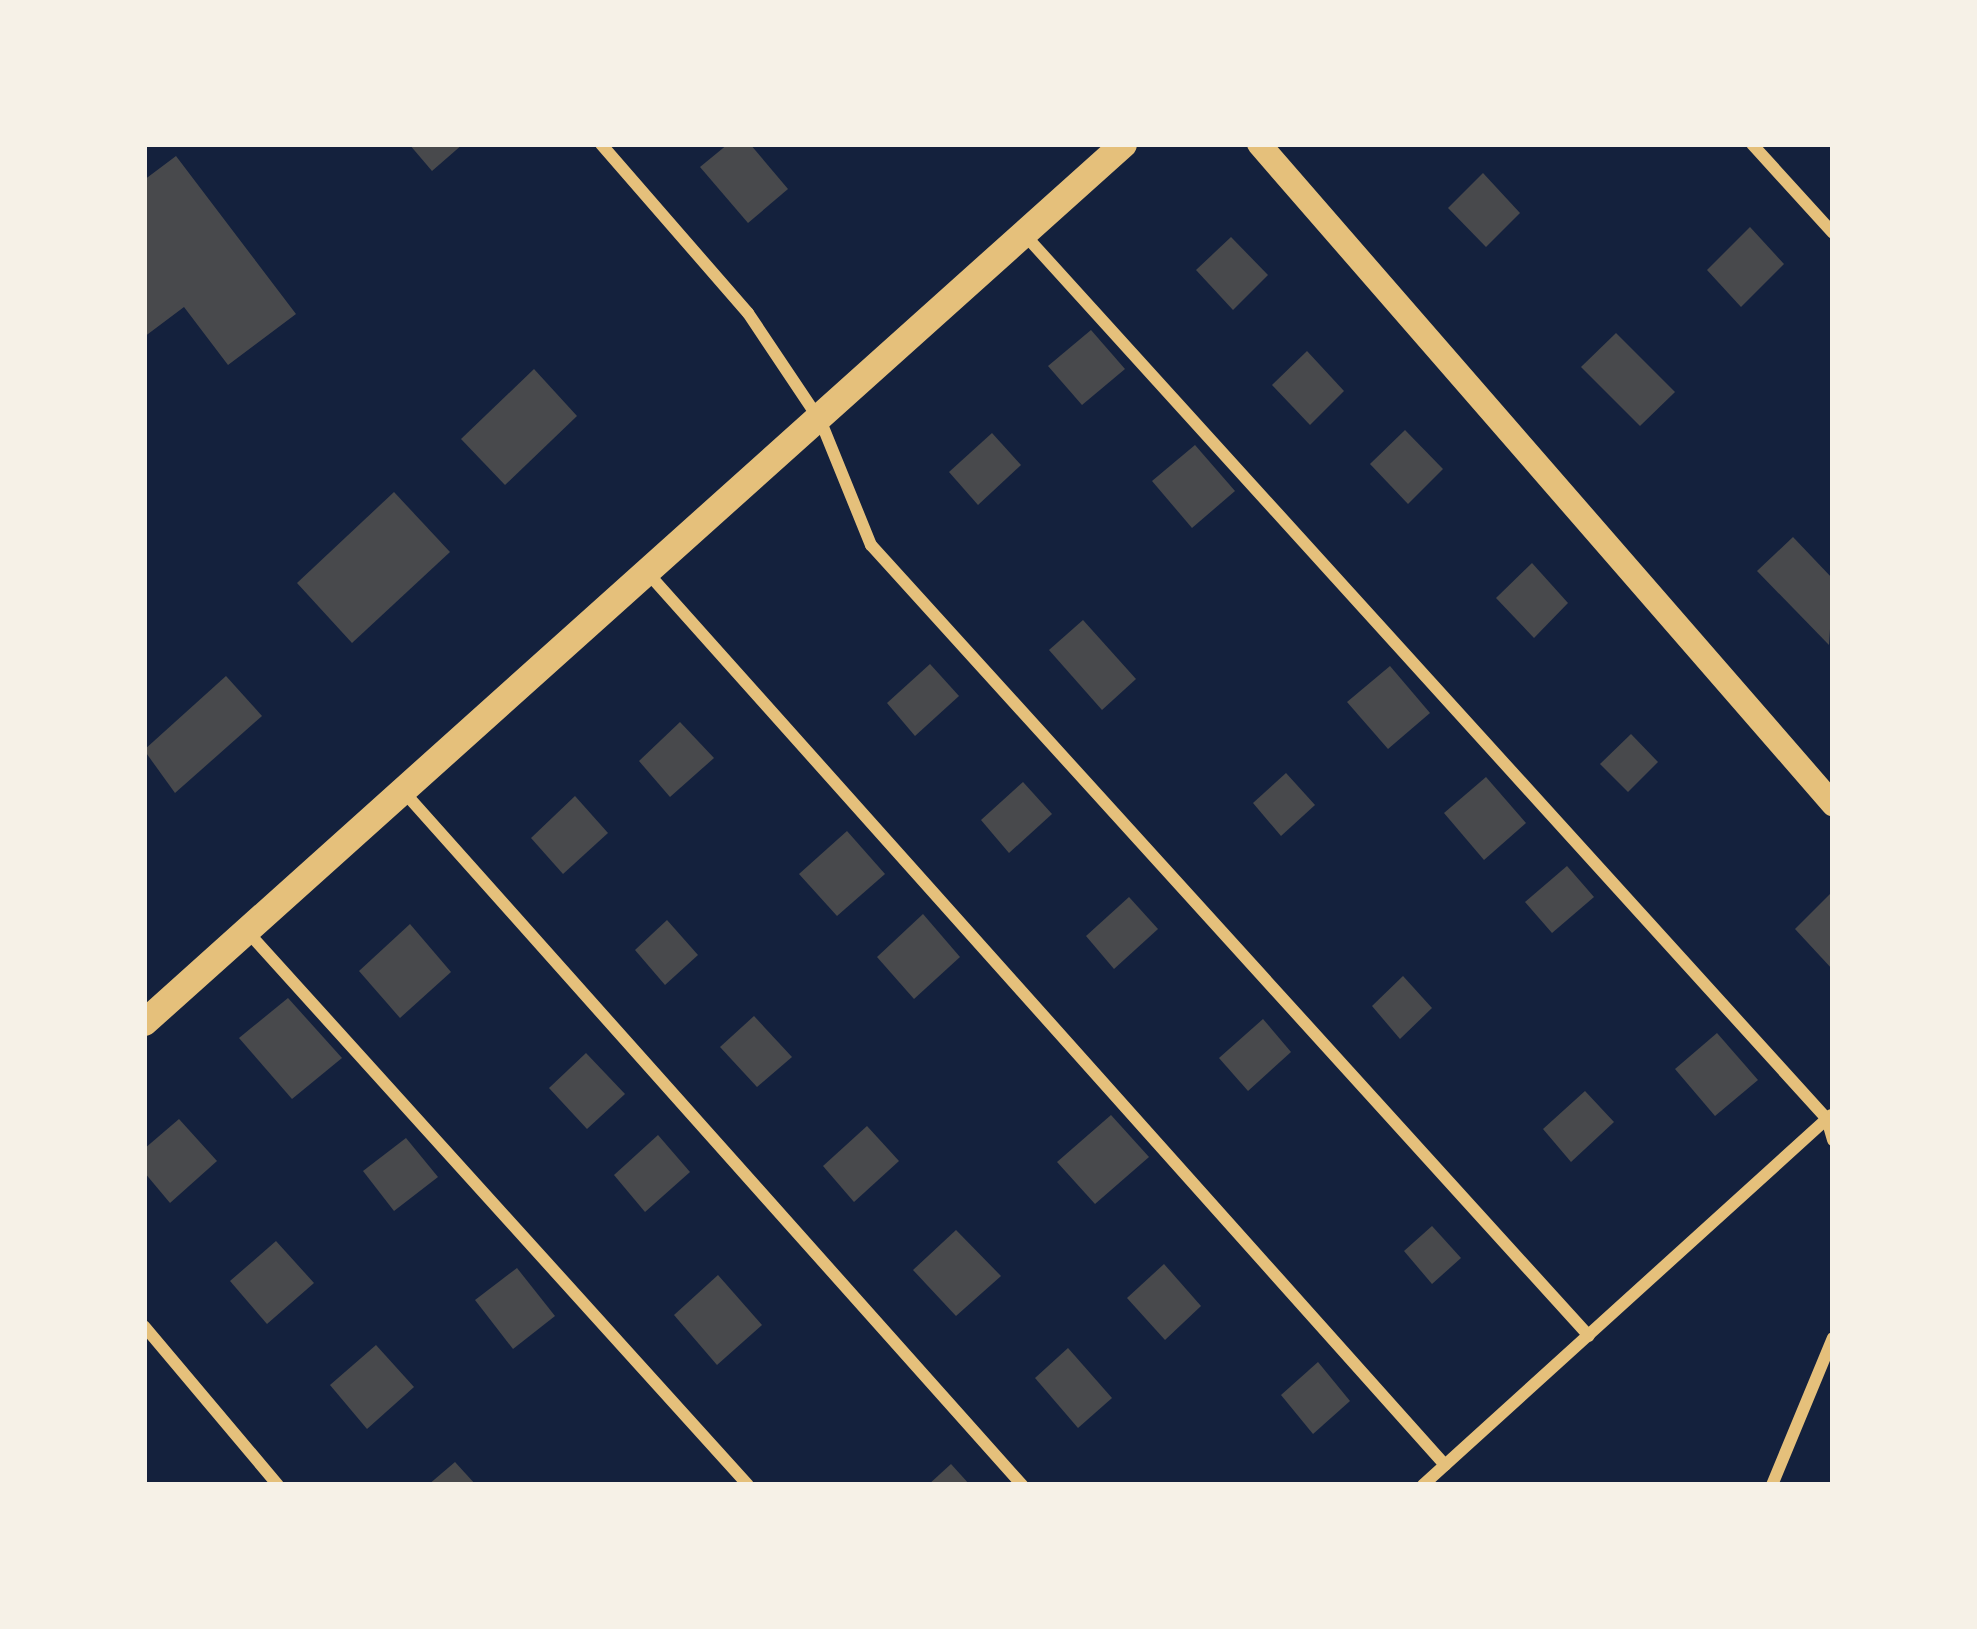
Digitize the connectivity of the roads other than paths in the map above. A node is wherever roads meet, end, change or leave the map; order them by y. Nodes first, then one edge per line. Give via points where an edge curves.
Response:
1 (601, 144) edge
2 (1123, 144) edge
3 (1259, 144) edge
4 (1752, 144) edge
5 (1022, 232) junction
6 (1833, 233) edge
7 (821, 422) junction
8 (646, 571) junction
9 (404, 792) junction
10 (1833, 804) edge
11 (244, 927) junction
12 (144, 1022) edge
13 (1830, 1116) edge
14 (1833, 1140) edge
15 (144, 1326) edge
16 (1589, 1336) junction
17 (1833, 1338) edge
18 (1445, 1466) junction
19 (278, 1485) edge
20 (748, 1485) edge
21 (1022, 1485) edge
22 (1423, 1485) edge
23 (1772, 1485) edge

1 - 7 street via 748,313
2 - 5 main road
3 - 10 main road
4 - 6 street
5 - 7 main road
5 - 13 street
7 - 8 main road
7 - 16 street via 871,545 944,632
8 - 9 main road
8 - 18 street
9 - 11 main road
9 - 21 street
11 - 12 main road
11 - 20 street
13 - 14 street
13 - 16 street
15 - 19 street
16 - 18 street
17 - 23 street
18 - 22 street

